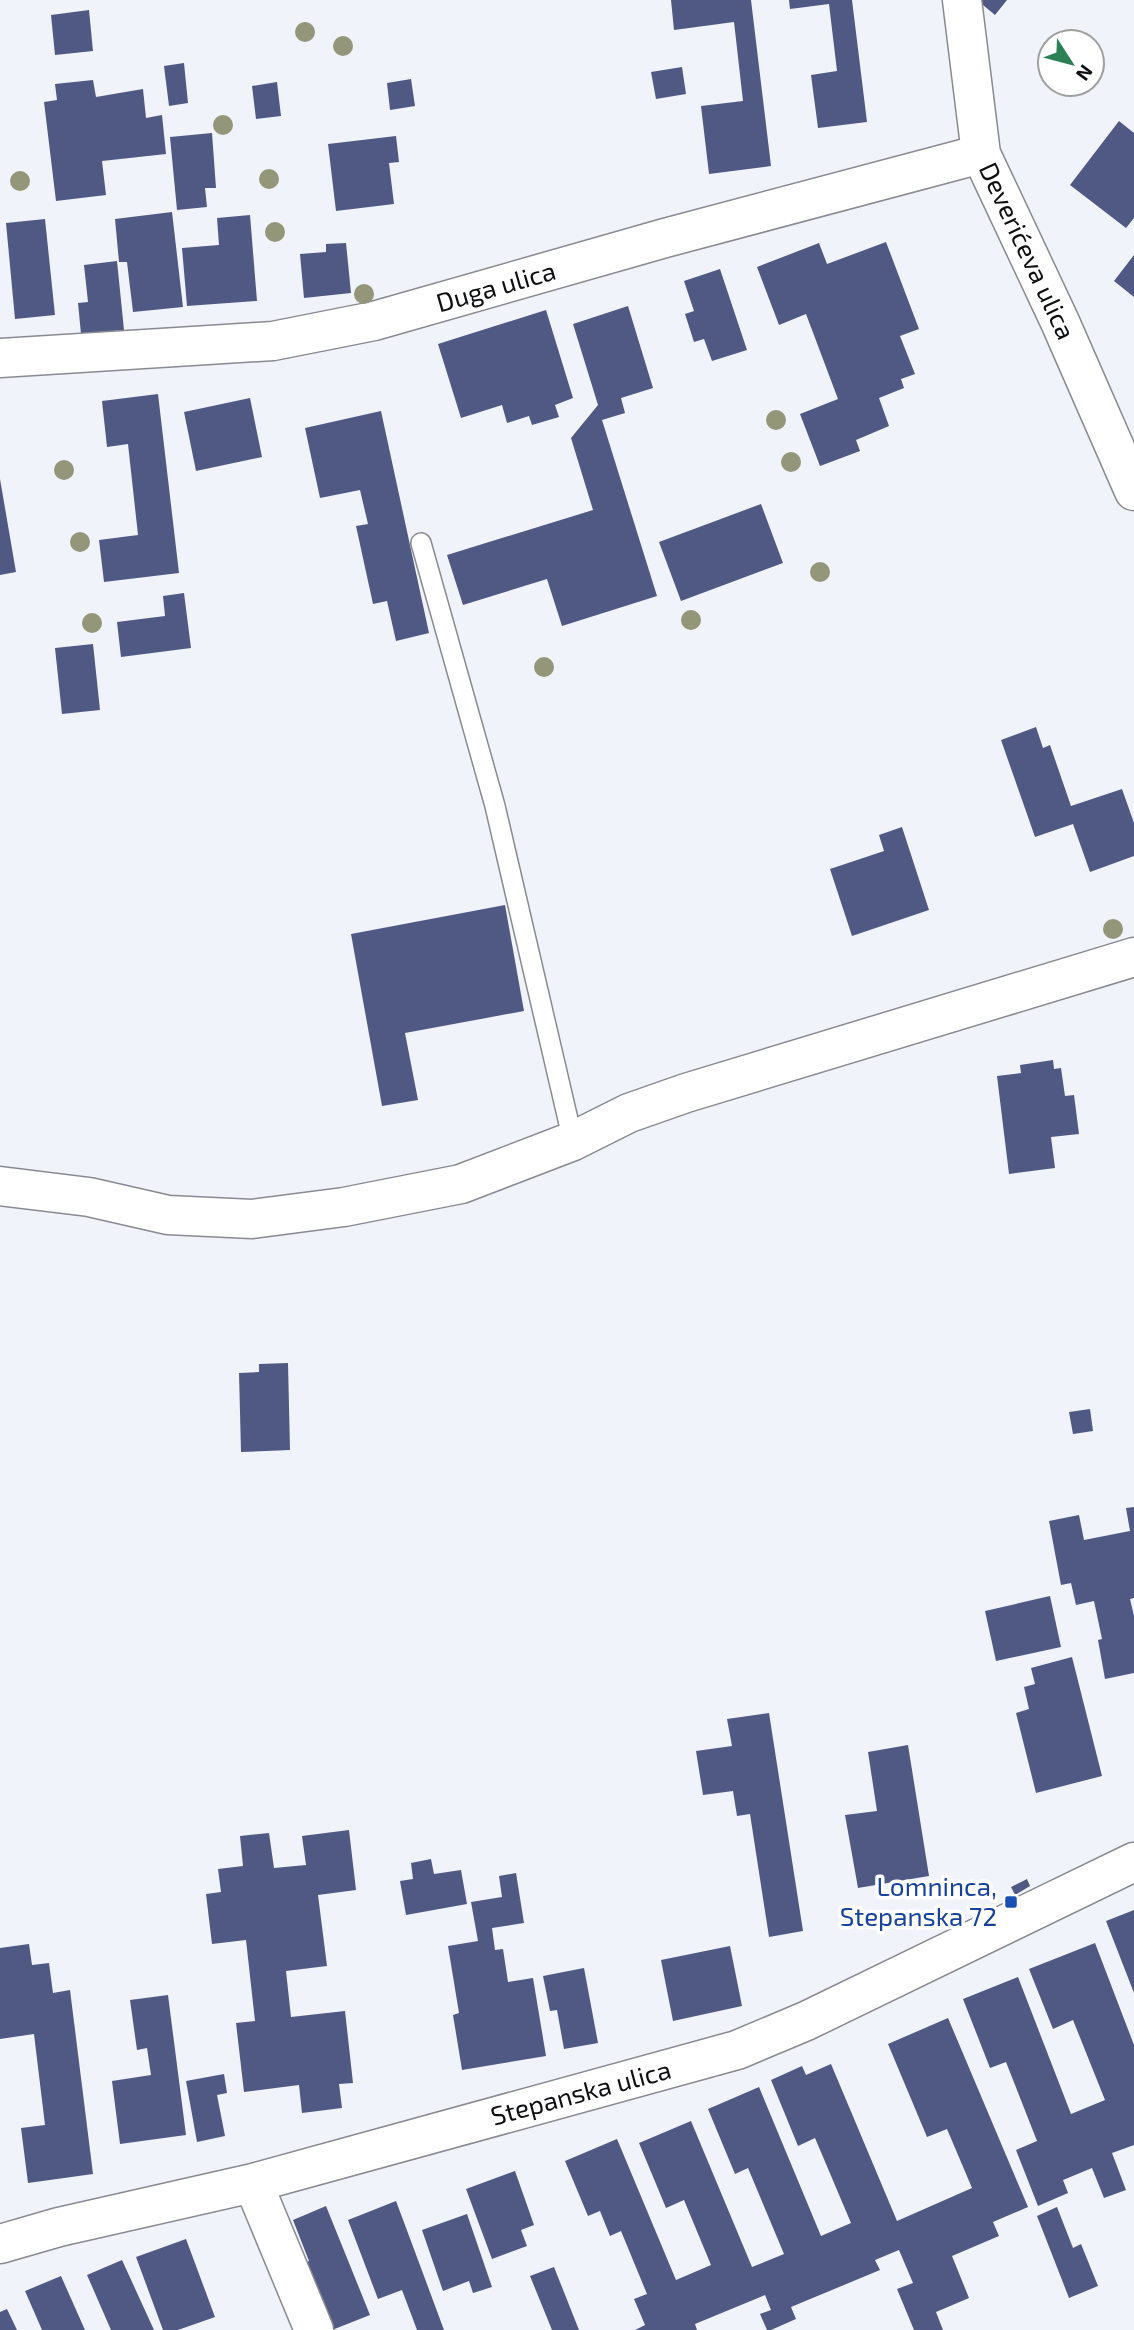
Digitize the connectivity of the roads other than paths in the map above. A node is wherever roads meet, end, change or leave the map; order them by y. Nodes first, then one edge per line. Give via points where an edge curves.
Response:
1 (962, 0) edge
2 (981, 154) junction
3 (0, 358) edge
4 (1134, 491) edge
5 (422, 543) dead end
6 (1134, 957) edge
7 (573, 1141) junction
8 (0, 1186) edge
9 (1134, 1862) edge
10 (253, 2183) junction
11 (0, 2244) edge
12 (314, 2330) edge

1 - 2 street, Deverićeva ulica
2 - 3 street, Duga ulica via 374,321 273,341
2 - 4 street, Deverićeva ulica
5 - 7 lane via 495,806
6 - 7 street via 686,1093 629,1113
7 - 8 street via 461,1184 252,1219 168,1215 89,1197
9 - 10 street, Stepanska ulica via 737,2050
10 - 11 street, Stepanska ulica
10 - 12 street

